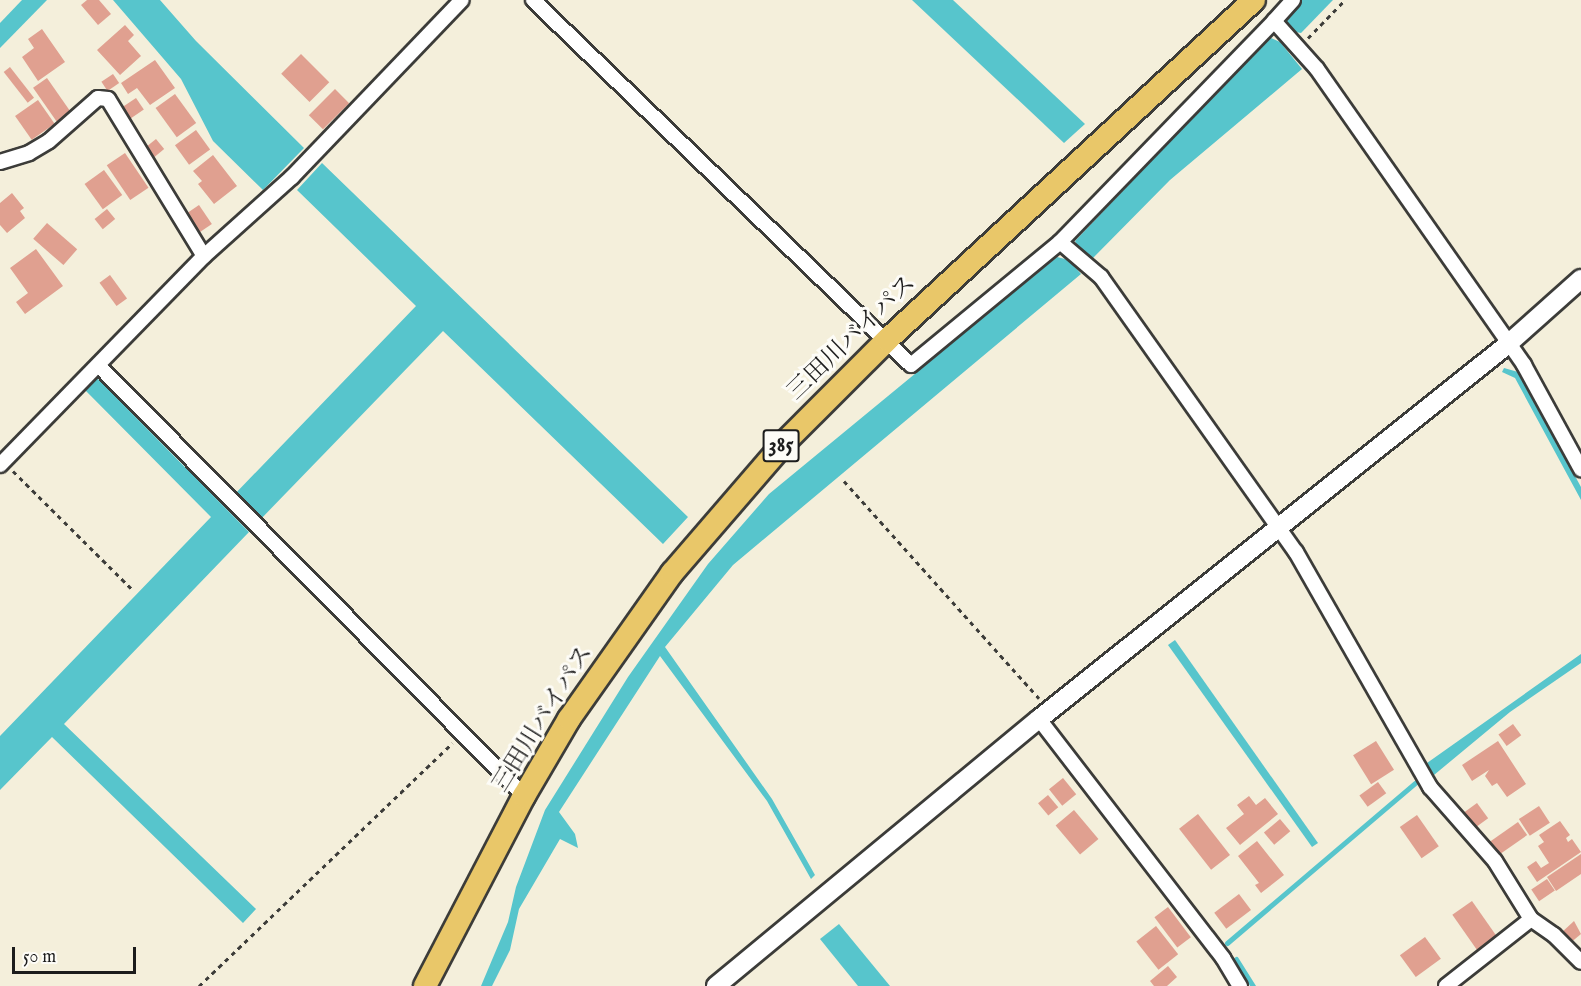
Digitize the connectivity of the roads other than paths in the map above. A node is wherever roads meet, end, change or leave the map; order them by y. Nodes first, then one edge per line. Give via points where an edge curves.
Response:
1 (462, 0) edge
2 (533, 0) edge
3 (1254, 0) edge
4 (1293, 0) edge
5 (1274, 21) junction
6 (0, 162) edge
7 (1060, 242) junction
8 (204, 256) junction
9 (1581, 279) edge
10 (887, 340) junction
11 (1508, 344) junction
12 (98, 365) junction
13 (2, 463) edge
14 (1581, 469) edge
15 (1278, 526) junction
16 (1045, 715) junction
17 (524, 796) junction
18 (1531, 919) junction
19 (1581, 962) edge
20 (425, 986) edge
21 (716, 986) edge
22 (1240, 986) edge
23 (1446, 986) edge

1 - 8 street via 291,177
2 - 10 street
3 - 10 highway, 三田川バイパス / 385
4 - 5 street
5 - 7 street
5 - 11 street via 1317,69
6 - 8 street via 29,153 49,141 98,98 108,99
7 - 10 street via 911,365
7 - 15 street via 1101,277
8 - 12 street
9 - 11 street
10 - 17 highway, 三田川バイパス / 385 via 785,442 672,573 569,719
11 - 14 street
11 - 15 street
12 - 13 street
12 - 17 street
15 - 16 street
15 - 18 street via 1430,787 1495,861
16 - 21 street
16 - 22 street
17 - 20 highway, 三田川バイパス / 385
18 - 19 street
18 - 23 street

